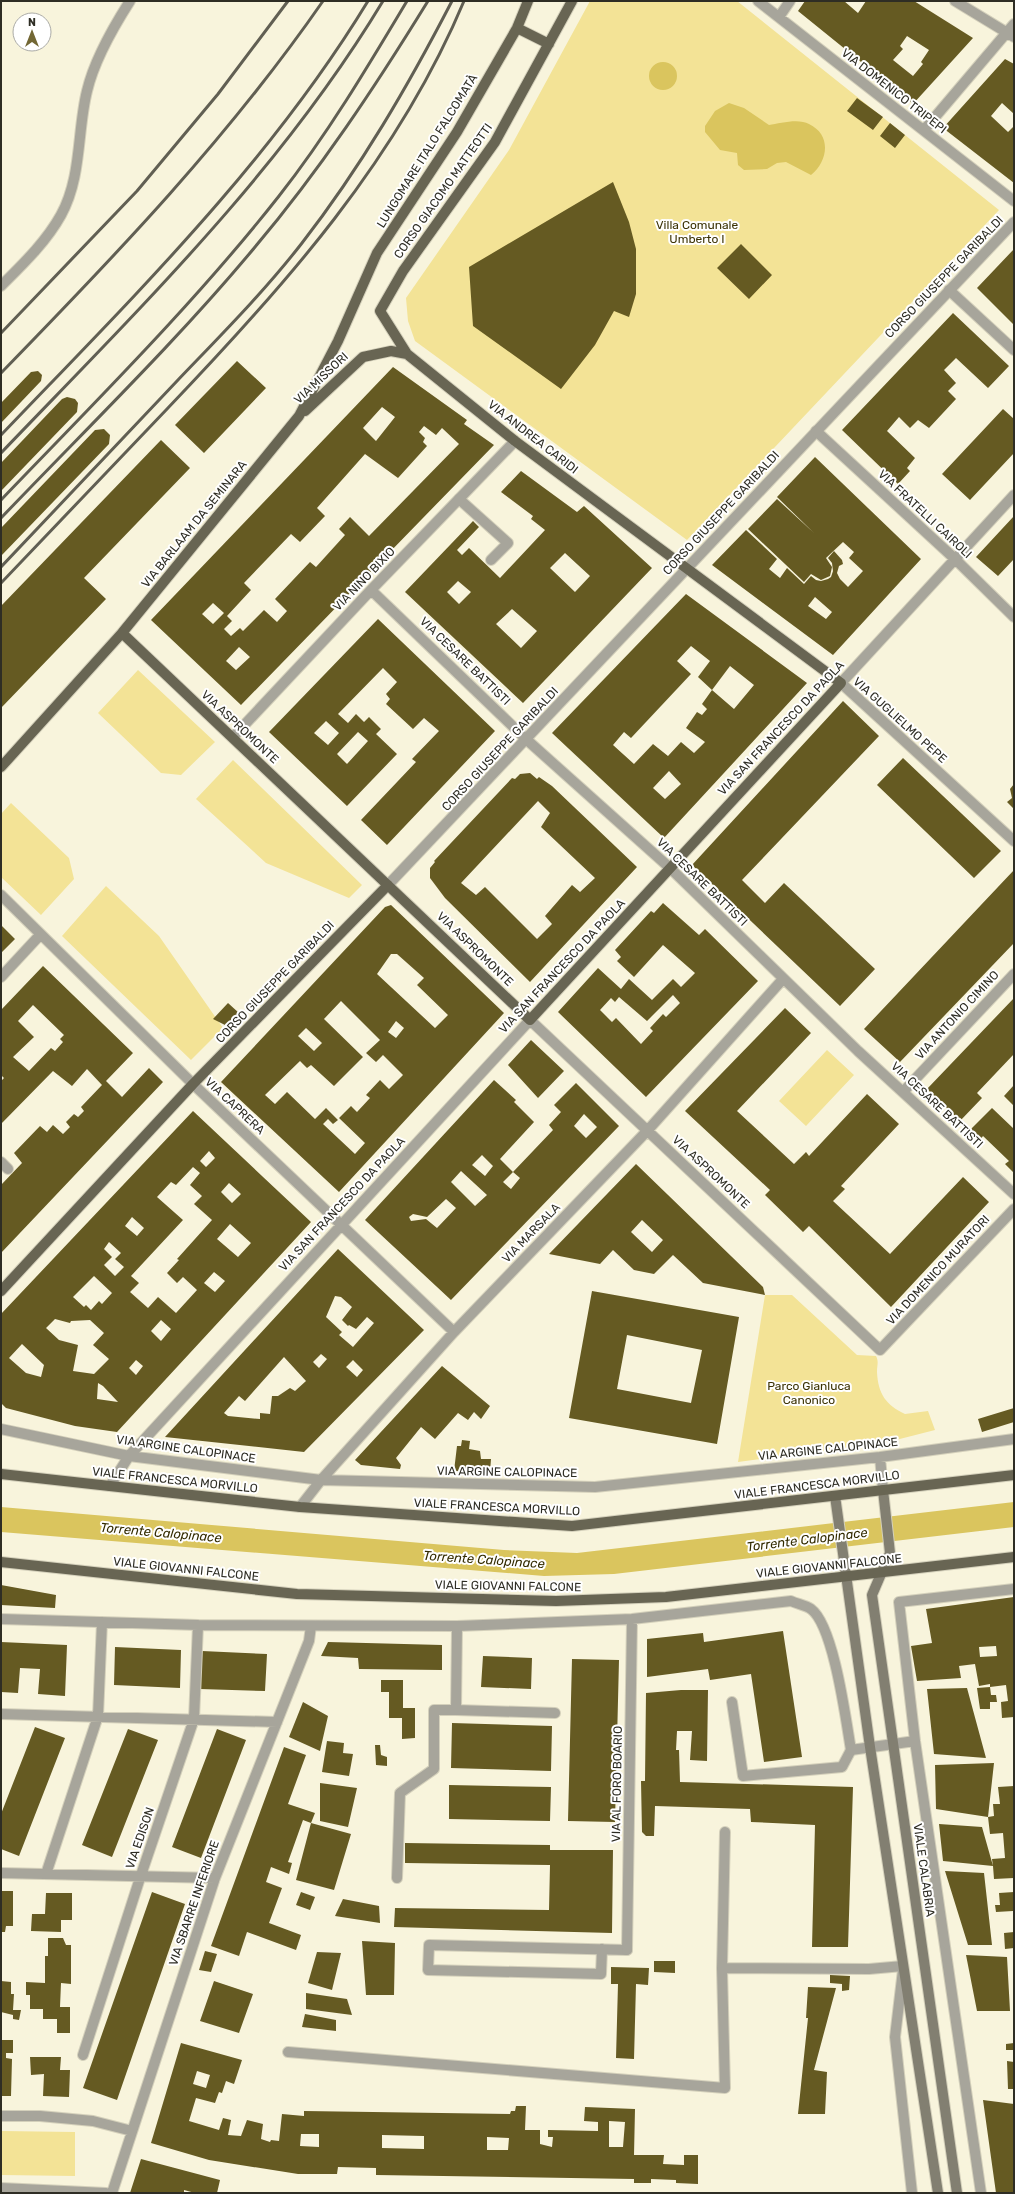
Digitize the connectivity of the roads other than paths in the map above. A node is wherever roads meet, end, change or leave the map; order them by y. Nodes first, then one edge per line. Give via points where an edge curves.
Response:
1 (130, 1) edge
2 (528, 1) edge
3 (572, 1) edge
4 (758, 1) edge
5 (790, 1) edge
6 (955, 1) edge
7 (779, 17) junction
8 (1014, 24) edge
9 (517, 28) junction
10 (1010, 34) edge
11 (549, 44) junction
12 (924, 130) junction
13 (1014, 201) edge
14 (1014, 222) edge
15 (368, 271) joint
16 (1, 286) edge
17 (949, 290) junction
18 (380, 311) joint
19 (1014, 350) edge
20 (407, 354) junction
21 (299, 416) junction
22 (816, 431) junction
23 (515, 441) junction
24 (1014, 494) edge
25 (459, 499) junction
26 (955, 559) junction
27 (491, 560) dead end
28 (686, 568) junction
29 (371, 590) junction
30 (1014, 617) edge
31 (122, 633) junction
32 (841, 682) junction
33 (233, 738) junction
34 (527, 740) junction
35 (1, 767) edge
36 (1014, 841) edge
37 (670, 868) junction
38 (388, 885) junction
39 (1, 895) edge
40 (40, 935) junction
41 (1014, 974) edge
42 (1, 977) edge
43 (783, 979) junction
44 (530, 1020) junction
45 (193, 1084) junction
46 (903, 1092) junction
47 (648, 1130) junction
48 (1014, 1194) edge
49 (1014, 1209) edge
50 (341, 1225) junction
51 (1, 1291) edge
52 (454, 1332) junction
53 (880, 1350) joint
54 (1, 1429) edge
55 (1014, 1439) edge
56 (129, 1456) junction
57 (880, 1457) junction
58 (1, 1474) edge
59 (1014, 1475) edge
60 (321, 1480) junction
61 (110, 1486) junction
62 (883, 1490) junction
63 (835, 1496) junction
64 (300, 1507) junction
65 (1014, 1557) edge
66 (1, 1562) edge
67 (882, 1573) junction
68 (846, 1577) junction
69 (1014, 1589) edge
70 (1, 1619) edge
71 (632, 1619) junction
72 (102, 1622) junction
73 (198, 1624) junction
74 (311, 1626) junction
75 (457, 1626) junction
76 (732, 1702) dead end
77 (456, 1710) junction
78 (555, 1713) dead end
79 (1, 1714) edge
80 (98, 1716) junction
81 (194, 1719) junction
82 (277, 1722) junction
83 (915, 1741) junction
84 (893, 1744) junction
85 (870, 1747) junction
86 (851, 1750) junction
87 (725, 1832) dead end
88 (1, 1873) edge
89 (46, 1874) junction
90 (140, 1878) junction
91 (214, 1878) junction
92 (397, 1878) dead end
93 (602, 1949) junction
94 (903, 1966) junction
95 (722, 1968) junction
96 (288, 2052) dead end
97 (83, 2055) dead end
98 (1, 2116) edge
99 (132, 2131) junction
100 (1, 2188) edge
101 (28, 2191) edge
102 (106, 2193) edge
103 (112, 2193) edge
104 (912, 2193) edge
105 (938, 2193) edge
106 (957, 2193) edge
107 (981, 2193) edge

1 - 16 street via 110,32 87,90 74,183 62,214 42,244
2 - 9 main road, LUNGOMARE ITALO FALCOMATÀ
3 - 11 main road, CORSO GIACOMO MATTEOTTI
4 - 7 street, VIA DOMENICO TRIPEPI
5 - 7 street
6 - 10 street
7 - 12 street, VIA DOMENICO TRIPEPI
8 - 10 street
9 - 11 main road
9 - 15 main road, LUNGOMARE ITALO FALCOMATÀ via 457,132 377,253
10 - 12 street
11 - 18 main road, CORSO GIACOMO MATTEOTTI via 495,142 404,271
12 - 13 street, VIA DOMENICO TRIPEPI
14 - 17 street, CORSO GIUSEPPE GARIBALDI
15 - 21 main road, VIA BARLAAM DA SEMINARA via 338,341
17 - 19 street
17 - 22 street, CORSO GIUSEPPE GARIBALDI
18 - 20 main road, VIA ANDREA CARIDI
20 - 21 main road, VIA MISSORI via 391,351 363,357
20 - 23 main road, VIA ANDREA CARIDI
21 - 31 main road, VIA BARLAAM DA SEMINARA
22 - 26 street, VIA FRATELLI CAIROLI
22 - 28 street, CORSO GIUSEPPE GARIBALDI
23 - 25 street, VIA NINO BIXIO
23 - 28 main road, VIA ANDREA CARIDI
24 - 26 street, VIA SAN FRANCESCO DA PAOLA
25 - 27 street via 508,543
25 - 29 street, VIA NINO BIXIO
26 - 30 street, VIA FRATELLI CAIROLI
26 - 32 street, VIA SAN FRANCESCO DA PAOLA
28 - 32 main road, VIA GUGLIELMO PEPE
28 - 34 street, CORSO GIUSEPPE GARIBALDI
29 - 33 street, VIA NINO BIXIO
29 - 34 street, VIA CESARE BATTISTI
31 - 33 main road, VIA ASPROMONTE
31 - 35 main road, VIA BARLAAM DA SEMINARA
32 - 36 street, VIA GUGLIELMO PEPE
32 - 37 main road, VIA SAN FRANCESCO DA PAOLA
33 - 38 main road, VIA ASPROMONTE
34 - 37 street, VIA CESARE BATTISTI
34 - 38 street, CORSO GIUSEPPE GARIBALDI
37 - 43 street, VIA CESARE BATTISTI
37 - 44 main road, VIA SAN FRANCESCO DA PAOLA
38 - 44 main road, VIA ASPROMONTE
38 - 45 main road, CORSO GIUSEPPE GARIBALDI
39 - 40 street, VIA CAPRERA
40 - 42 street
40 - 45 street, VIA CAPRERA
41 - 46 street, VIA ANTONIO CIMINO
43 - 46 street, VIA CESARE BATTISTI
43 - 47 street, VIA MARSALA
44 - 47 street, VIA ASPROMONTE
44 - 50 street, VIA SAN FRANCESCO DA PAOLA
45 - 50 street, VIA CAPRERA
45 - 51 main road, CORSO GIUSEPPE GARIBALDI
46 - 48 street, VIA CESARE BATTISTI
47 - 52 street, VIA MARSALA
47 - 53 street, VIA ASPROMONTE
49 - 53 street, VIA DOMENICO MURATORI
50 - 52 street, VIA CAPRERA
50 - 56 street, VIA SAN FRANCESCO DA PAOLA
52 - 60 street, VIA MARSALA
54 - 56 street, VIA ARGINE CALOPINACE
55 - 57 street, VIA ARGINE CALOPINACE
56 - 60 street, VIA ARGINE CALOPINACE
56 - 61 street, VIA SAN FRANCESCO DA PAOLA
57 - 60 street, VIA ARGINE CALOPINACE via 595,1487
57 - 62 street
58 - 61 main road, VIALE FRANCESCA MORVILLO
59 - 62 main road, VIALE FRANCESCA MORVILLO
60 - 64 street, VIA MARSALA
61 - 64 main road, VIALE FRANCESCA MORVILLO
62 - 63 main road, VIALE FRANCESCA MORVILLO
62 - 67 main road, VIALE CALABRIA via 890,1553
63 - 64 main road, VIALE FRANCESCA MORVILLO via 572,1526
63 - 68 main road
65 - 67 main road, VIALE GIOVANNI FALCONE
66 - 68 main road, VIALE GIOVANNI FALCONE via 298,1594 556,1601 666,1597
67 - 68 main road, VIALE GIOVANNI FALCONE
67 - 84 main road, VIALE CALABRIA via 872,1595
68 - 85 main road
69 - 83 street, VIALE CALABRIA via 899,1602
70 - 72 street
71 - 75 street
71 - 86 street via 791,1601 811,1609 821,1621 840,1678
71 - 93 street, VIA AL FORO BOARIO via 627,1950
72 - 73 street
72 - 80 street
73 - 74 street
73 - 81 street, VIA EDISON
74 - 75 street
74 - 82 street, VIA SBARRE INFERIORE via 309,1641
75 - 77 street
76 - 86 street via 743,1776 842,1767
77 - 78 street
77 - 92 street via 434,1710 434,1769 400,1793
79 - 80 street
80 - 81 street
80 - 89 street
81 - 82 street
81 - 90 street, VIA EDISON
82 - 91 street, VIA SBARRE INFERIORE
83 - 84 street
83 - 107 street, VIALE CALABRIA
84 - 85 street
84 - 106 main road, VIALE CALABRIA
85 - 86 street
85 - 94 main road
87 - 95 street
88 - 89 street
89 - 90 street
90 - 91 street
90 - 97 street, VIA EDISON
91 - 99 street, VIA SBARRE INFERIORE
93 - 93 street via 429,1945 428,1970 601,1974
94 - 95 street via 869,1969
94 - 104 street via 895,2037
94 - 105 main road
95 - 96 street via 725,2088
98 - 99 street via 40,2116 93,2121
99 - 103 street, VIA SBARRE INFERIORE
100 - 101 street
101 - 102 street

